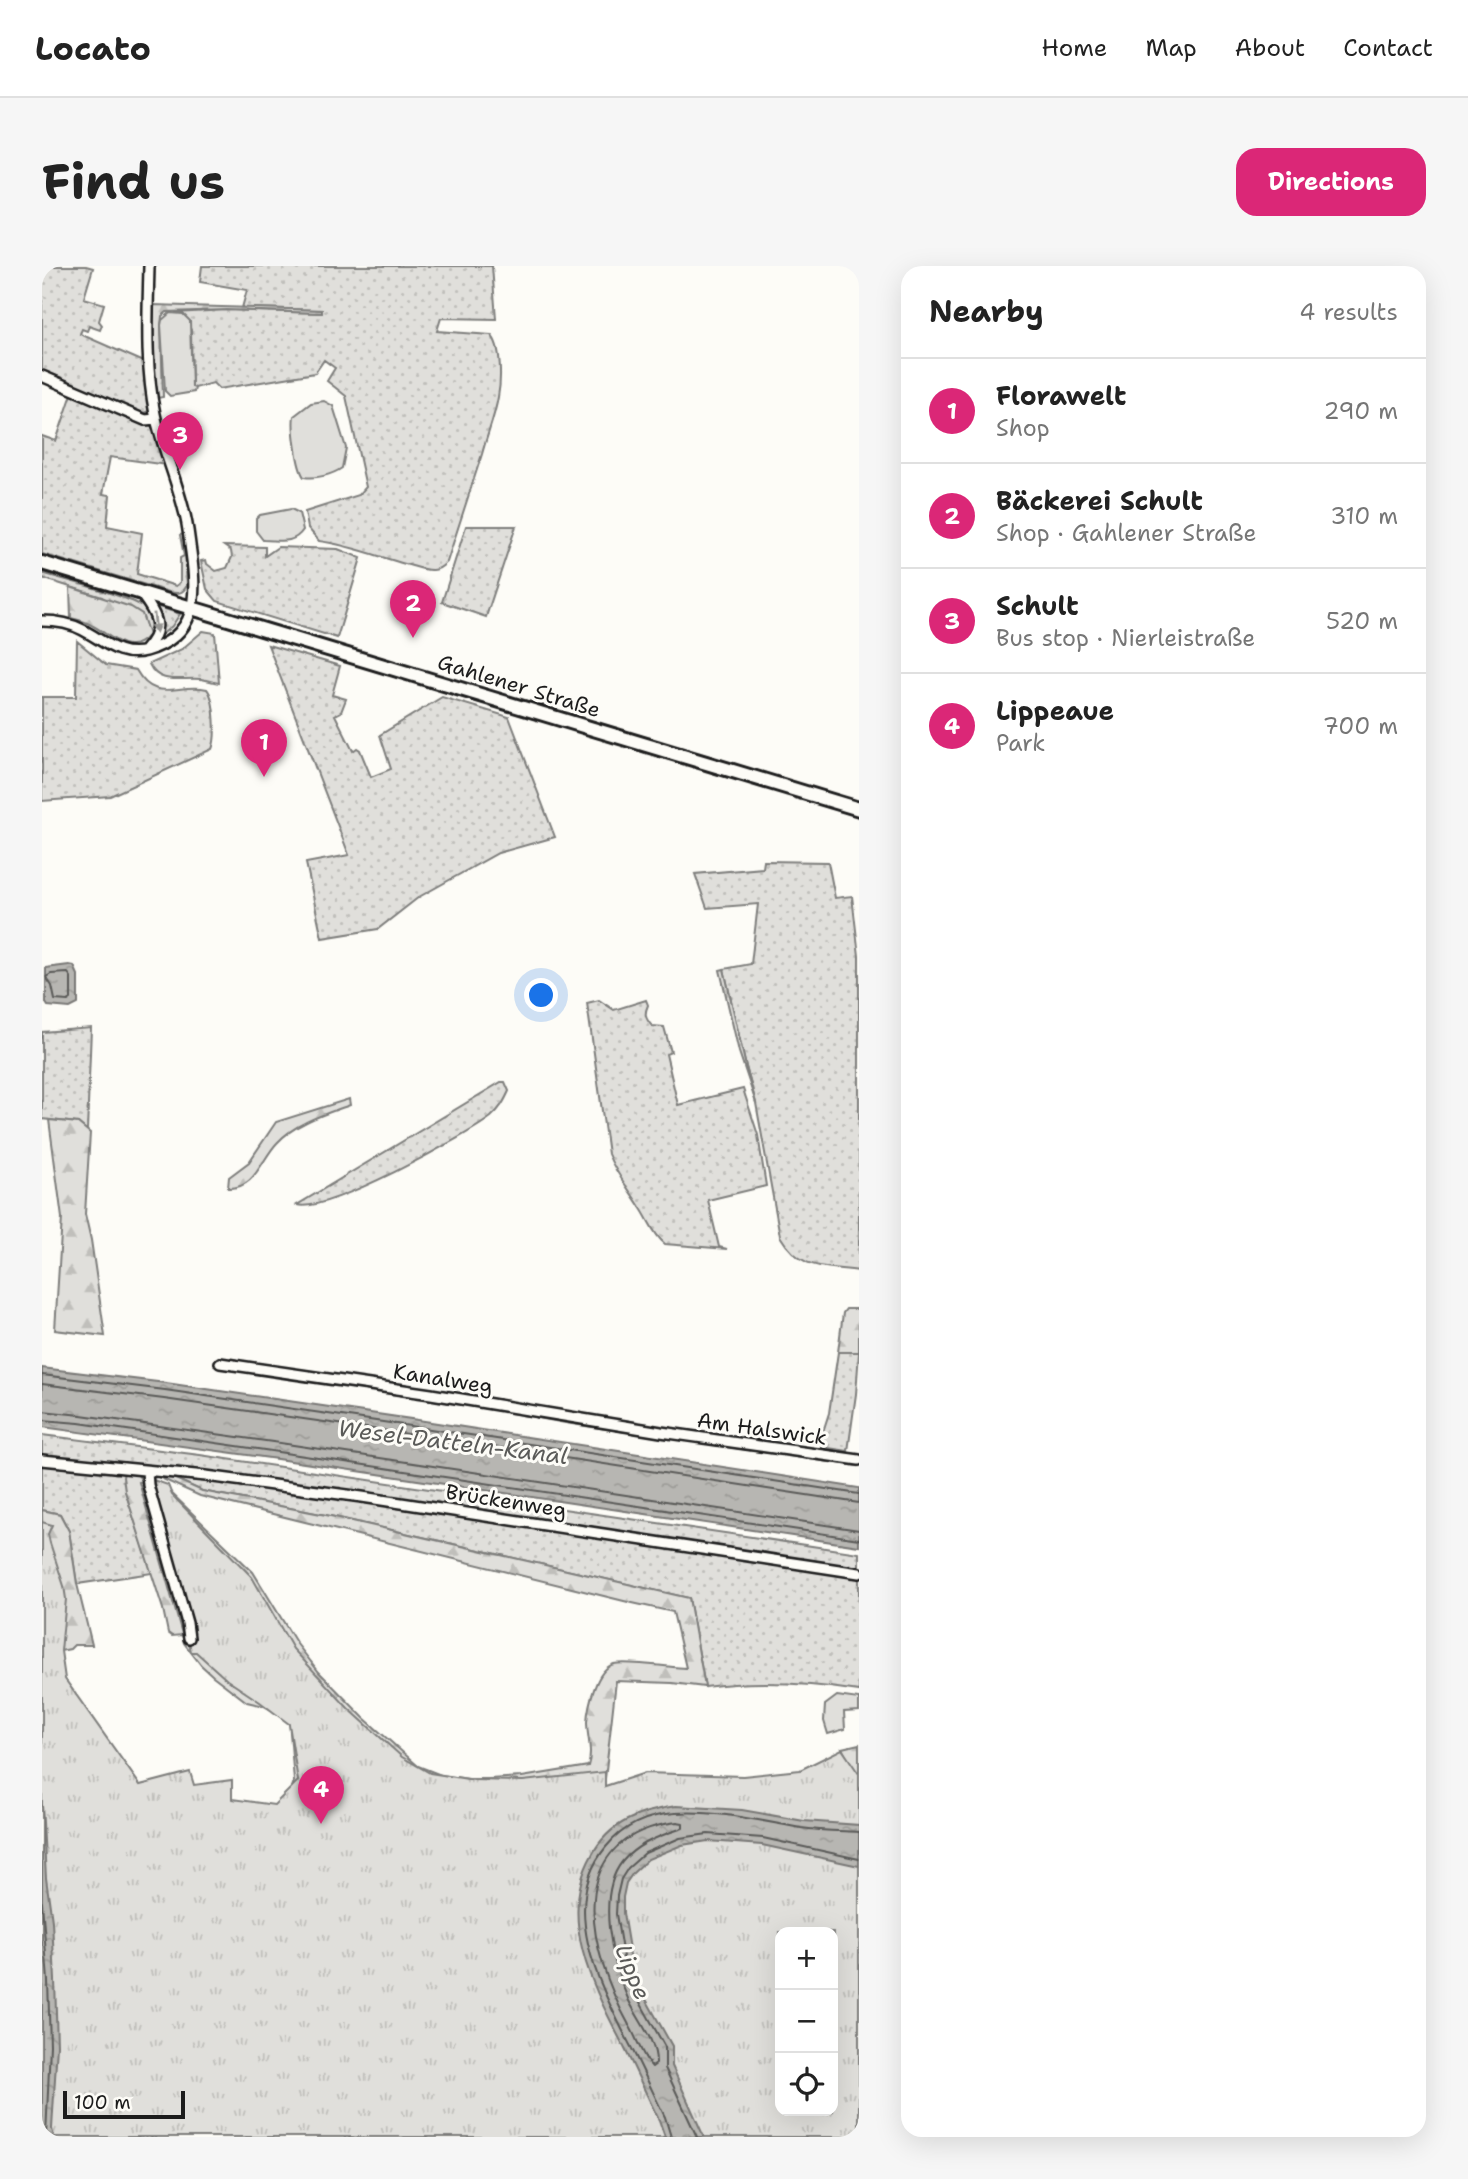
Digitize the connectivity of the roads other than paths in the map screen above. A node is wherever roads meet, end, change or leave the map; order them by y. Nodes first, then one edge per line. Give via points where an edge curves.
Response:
1 (149, 266) edge
2 (42, 376) edge
3 (156, 419) junction
4 (42, 564) edge
5 (141, 594) junction
6 (192, 609) junction
7 (42, 621) edge
8 (144, 652) junction
9 (859, 808) edge
10 (220, 1363) dead end
11 (661, 1432) joint
12 (42, 1460) edge
13 (859, 1460) edge
14 (147, 1471) junction
15 (859, 1573) edge
16 (189, 1638) dead end

1 - 3 street via 148,361
2 - 3 street via 145,420
3 - 6 street via 185,512 194,578
4 - 5 main road, Gahlener Straße
5 - 6 main road, Gahlener Straße
5 -> 8 street via 157,620 157,633
6 - 8 street via 178,632
6 - 9 main road, Gahlener Straße
7 - 8 street via 75,627 110,648
10 - 11 street, Kanalweg
11 - 13 street, Am Halswick
12 - 14 street, Brückenweg
14 - 15 street, Brückenweg via 374,1499
14 - 16 street

